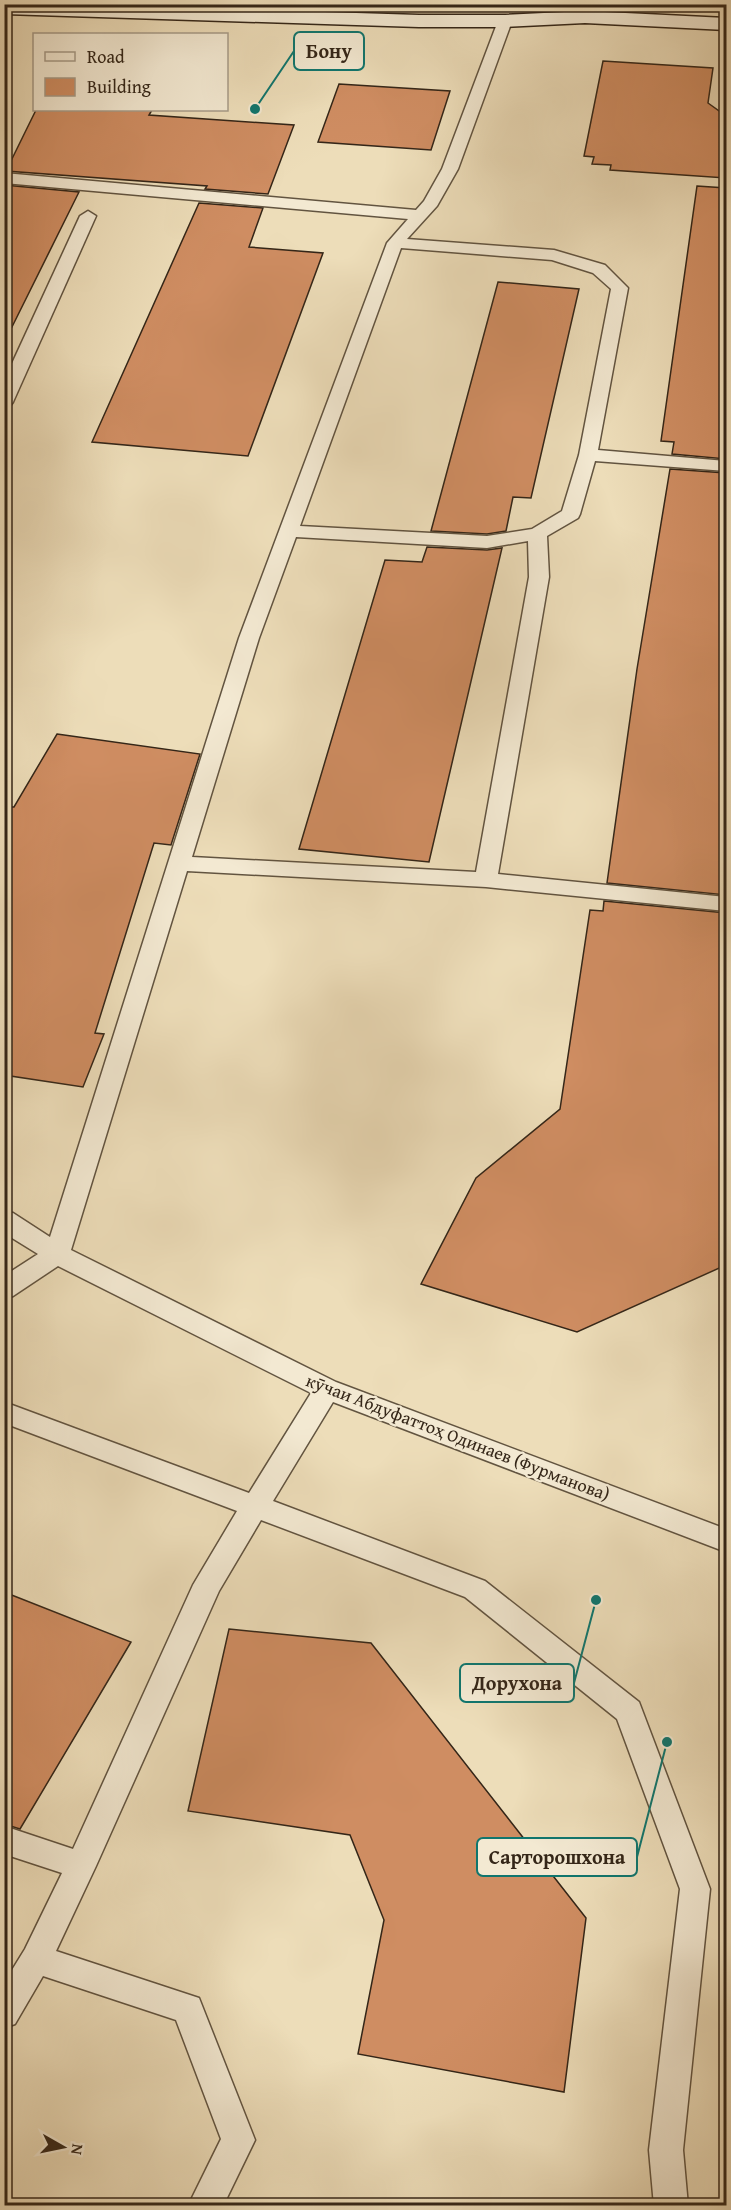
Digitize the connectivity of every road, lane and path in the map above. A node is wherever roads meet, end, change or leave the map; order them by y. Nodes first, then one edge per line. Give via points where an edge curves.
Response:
1 (478, 4) edge
2 (4, 8) edge
3 (585, 17) junction
4 (505, 21) junction
5 (726, 24) edge
6 (4, 178) edge
7 (420, 215) junction
8 (88, 216) dead end
9 (394, 243) junction
10 (4, 402) edge
11 (588, 454) junction
12 (726, 466) edge
13 (288, 531) junction
14 (537, 534) junction
15 (177, 863) junction
16 (486, 880) junction
17 (726, 904) edge
18 (4, 1220) edge
19 (57, 1254) junction
20 (4, 1290) edge
21 (327, 1389) junction
22 (4, 1412) edge
23 (257, 1505) junction
24 (726, 1541) edge
25 (4, 1840) edge
26 (81, 1866) junction
27 (36, 1959) junction
28 (4, 2013) edge
29 (205, 2205) edge
30 (671, 2205) edge

1 - 3 street
2 - 4 street
3 - 4 street
3 - 5 street
4 - 7 lane via 450,169
6 - 7 lane
7 - 9 lane
8 - 10 lane
9 - 11 lane via 554,255 599,269 620,288
9 - 13 lane
11 - 12 lane
11 - 14 lane via 571,514
13 - 14 lane via 487,542
13 - 15 lane via 249,638
14 - 16 lane via 539,577
15 - 16 lane
15 - 19 lane
16 - 17 lane
18 - 19 lane, кӯчаи Абдуфаттоҳ Одинаев (Фурманова)
19 - 20 lane
19 - 21 lane, кӯчаи Абдуфаттоҳ Одинаев (Фурманова)
21 - 23 lane
21 - 24 lane, кӯчаи Абдуфаттоҳ Одинаев (Фурманова)
22 - 23 lane
23 - 26 lane via 207,1585
23 - 30 lane via 475,1588 629,1711 695,1889 666,2150
25 - 26 lane
26 - 27 lane
27 - 28 lane
27 - 29 lane via 188,2009 238,2140

